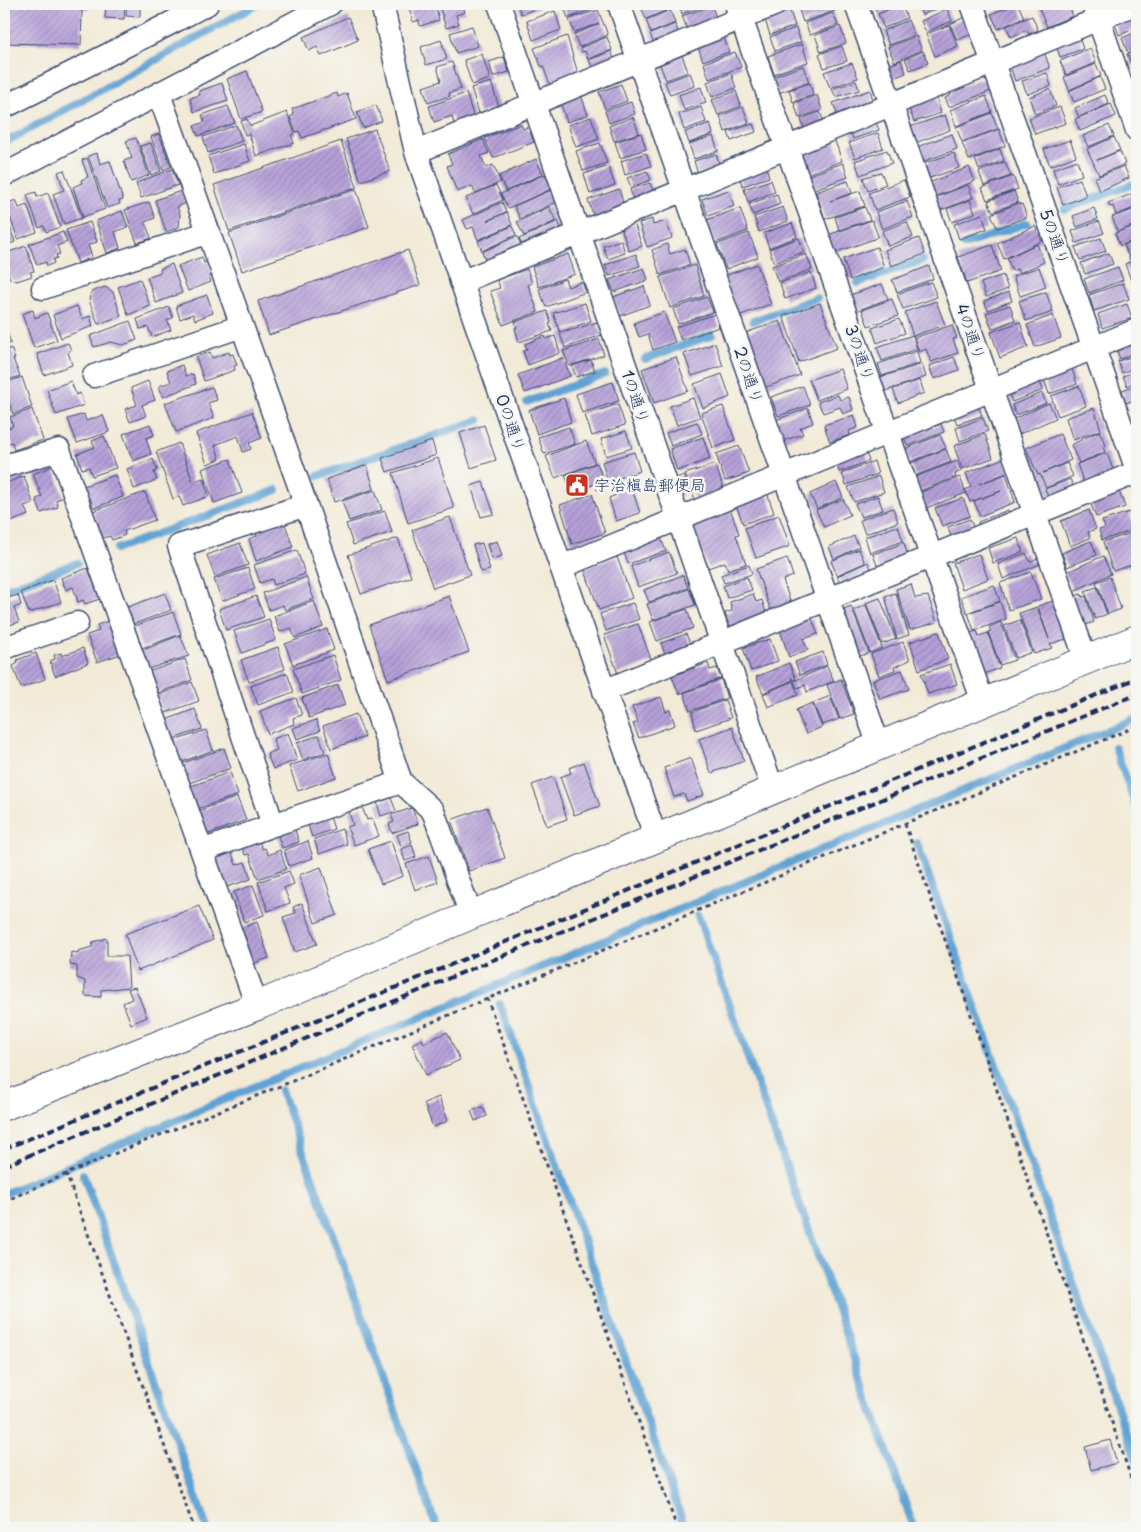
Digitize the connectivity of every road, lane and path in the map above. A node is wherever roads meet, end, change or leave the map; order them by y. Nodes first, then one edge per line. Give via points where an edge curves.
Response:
1 (207, 4) edge
2 (330, 4) edge
3 (382, 4) edge
4 (498, 4) edge
5 (619, 4) edge
6 (776, 4) edge
7 (856, 4) edge
8 (972, 4) edge
9 (1135, 4) edge
10 (739, 11) edge
11 (1096, 11) edge
12 (170, 14) edge
13 (639, 60) junction
14 (993, 62) junction
15 (159, 94) junction
16 (533, 104) junction
17 (891, 104) junction
18 (4, 107) edge
19 (1137, 130) edge
20 (787, 147) junction
21 (416, 152) junction
22 (4, 176) edge
23 (684, 190) junction
24 (209, 232) junction
25 (579, 233) junction
26 (462, 282) junction
27 (43, 288) dead end
28 (242, 326) junction
29 (1137, 330) edge
30 (1094, 348) junction
31 (94, 376) dead end
32 (991, 390) junction
33 (888, 432) junction
34 (4, 466) edge
35 (1137, 471) edge
36 (784, 475) junction
37 (306, 505) junction
38 (1035, 514) junction
39 (678, 518) junction
40 (931, 557) junction
41 (561, 567) junction
42 (828, 600) junction
43 (77, 623) dead end
44 (1137, 639) edge
45 (722, 643) junction
46 (4, 648) edge
47 (1086, 660) junction
48 (604, 691) junction
49 (983, 702) junction
50 (1137, 726) edge
51 (879, 746) junction
52 (401, 782) junction
53 (773, 790) junction
54 (905, 824) junction
55 (273, 825) junction
56 (656, 838) junction
57 (202, 851) junction
58 (471, 915) junction
59 (487, 998) junction
60 (257, 1006) junction
61 (4, 1106) edge
62 (66, 1173) junction
63 (4, 1202) edge
64 (1137, 1495) edge
65 (194, 1528) edge
66 (677, 1528) edge

1 - 12 street
2 - 15 street
3 - 21 street, 0の通り
4 - 16 street, 1の通り
5 - 13 street, 2の通り
6 - 10 street
7 - 17 street, 4の通り
8 - 14 street, 5の通り
9 - 11 street
10 - 13 street
10 - 20 street, 3の通り
11 - 14 street
11 - 19 street
12 - 18 street
13 - 16 street
13 - 23 street, 2の通り
14 - 17 street
14 - 30 street, 5の通り
15 - 22 street
15 - 24 street
16 - 21 street
16 - 25 street, 1の通り
17 - 20 street
17 - 32 street, 4の通り
20 - 23 street
20 - 33 street, 3の通り
21 - 26 street, 0の通り
23 - 25 street
23 - 36 street, 2の通り
24 - 27 street
24 - 28 street
25 - 26 street
25 - 39 street, 1の通り
26 - 41 street, 0の通り
28 - 31 street
28 - 37 street
29 - 30 street
30 - 32 street
30 - 35 street, 5の通り
32 - 33 street
32 - 38 street, 4の通り
33 - 36 street
33 - 40 street, 3の通り
34 - 57 street via 59,450
35 - 38 street
36 - 39 street
36 - 42 street, 2の通り
37 - 52 street
37 - 55 street via 178,546
38 - 40 street
38 - 47 street, 4の通り
39 - 41 street
39 - 45 street, 1の通り
40 - 42 street
40 - 49 street, 3の通り
41 - 48 street, 0の通り
42 - 45 street
42 - 51 street, 2の通り
43 - 46 street
44 - 47 street
45 - 48 street
45 - 53 street, 1の通り
47 - 49 street
48 - 56 street, 0の通り
49 - 51 street
50 - 54 path
51 - 53 street
52 - 55 street
52 - 58 street via 433,811
53 - 56 street
54 - 59 path
54 - 64 path
55 - 57 street
56 - 58 street
57 - 60 street
58 - 60 street
59 - 62 path
59 - 66 path
60 - 61 street
62 - 63 path
62 - 65 path

